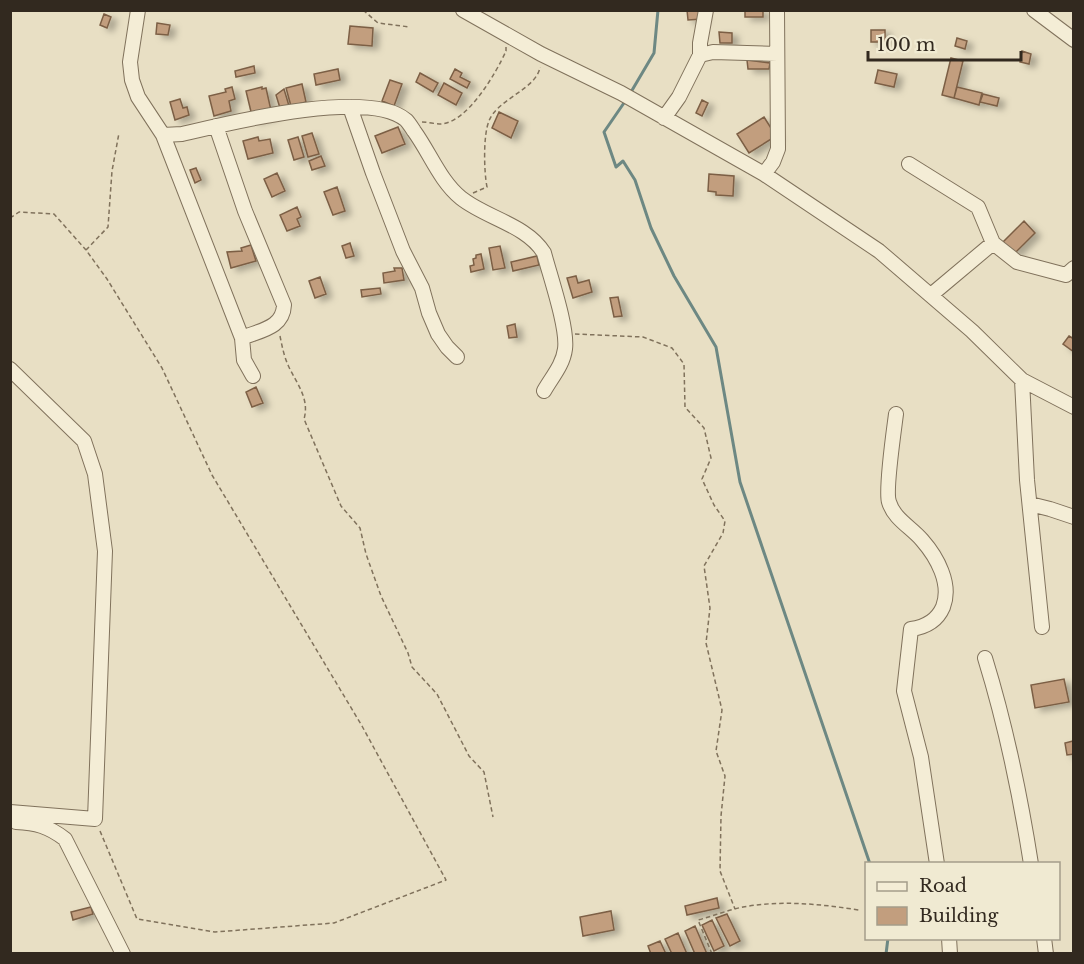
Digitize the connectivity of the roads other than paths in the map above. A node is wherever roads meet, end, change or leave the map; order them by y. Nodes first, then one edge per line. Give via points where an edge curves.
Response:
1 (138, 10) edge
2 (462, 10) edge
3 (705, 10) edge
4 (777, 10) edge
5 (1034, 10) edge
6 (1074, 40) edge
7 (777, 54) junction
8 (700, 55) junction
9 (350, 107) junction
10 (664, 118) junction
11 (216, 126) junction
12 (163, 135) junction
13 (909, 164) dead end
14 (764, 174) junction
15 (993, 243) junction
16 (1074, 268) edge
17 (931, 295) junction
18 (242, 338) junction
19 (457, 357) dead end
20 (10, 369) edge
21 (253, 376) dead end
22 (1022, 380) junction
23 (544, 391) dead end
24 (1074, 407) edge
25 (896, 414) dead end
26 (1030, 504) junction
27 (1074, 517) edge
28 (1042, 627) dead end
29 (985, 658) dead end
30 (10, 812) edge
31 (10, 822) edge
32 (938, 862) edge
33 (1032, 862) edge
34 (123, 954) edge

1 - 12 street via 130,62 132,80 138,97
2 - 10 street
3 - 8 street
4 - 7 street
5 - 6 street
7 - 8 street
7 - 14 street via 778,149
8 - 10 street
9 - 11 street via 318,108
9 - 19 street via 372,173 429,313
9 - 23 street via 383,108 406,120 461,198 538,244 544,253 566,333 560,365
10 - 14 street
11 - 12 street
11 - 18 street via 245,211 283,297 284,315 276,324
12 - 18 street
13 - 15 street via 978,207
14 - 17 street via 879,251
15 - 16 street via 1017,262 1066,275
15 - 17 street
17 - 22 street
18 - 21 street via 244,360
20 - 30 street via 84,441 95,474 105,551 95,819
22 - 24 street
22 - 26 street
25 - 32 street via 888,501 896,516 937,560 947,599 933,622 911,629 904,691 921,757
26 - 27 street
26 - 28 street
29 - 33 street via 1016,771
31 - 34 street via 51,828 64,839

